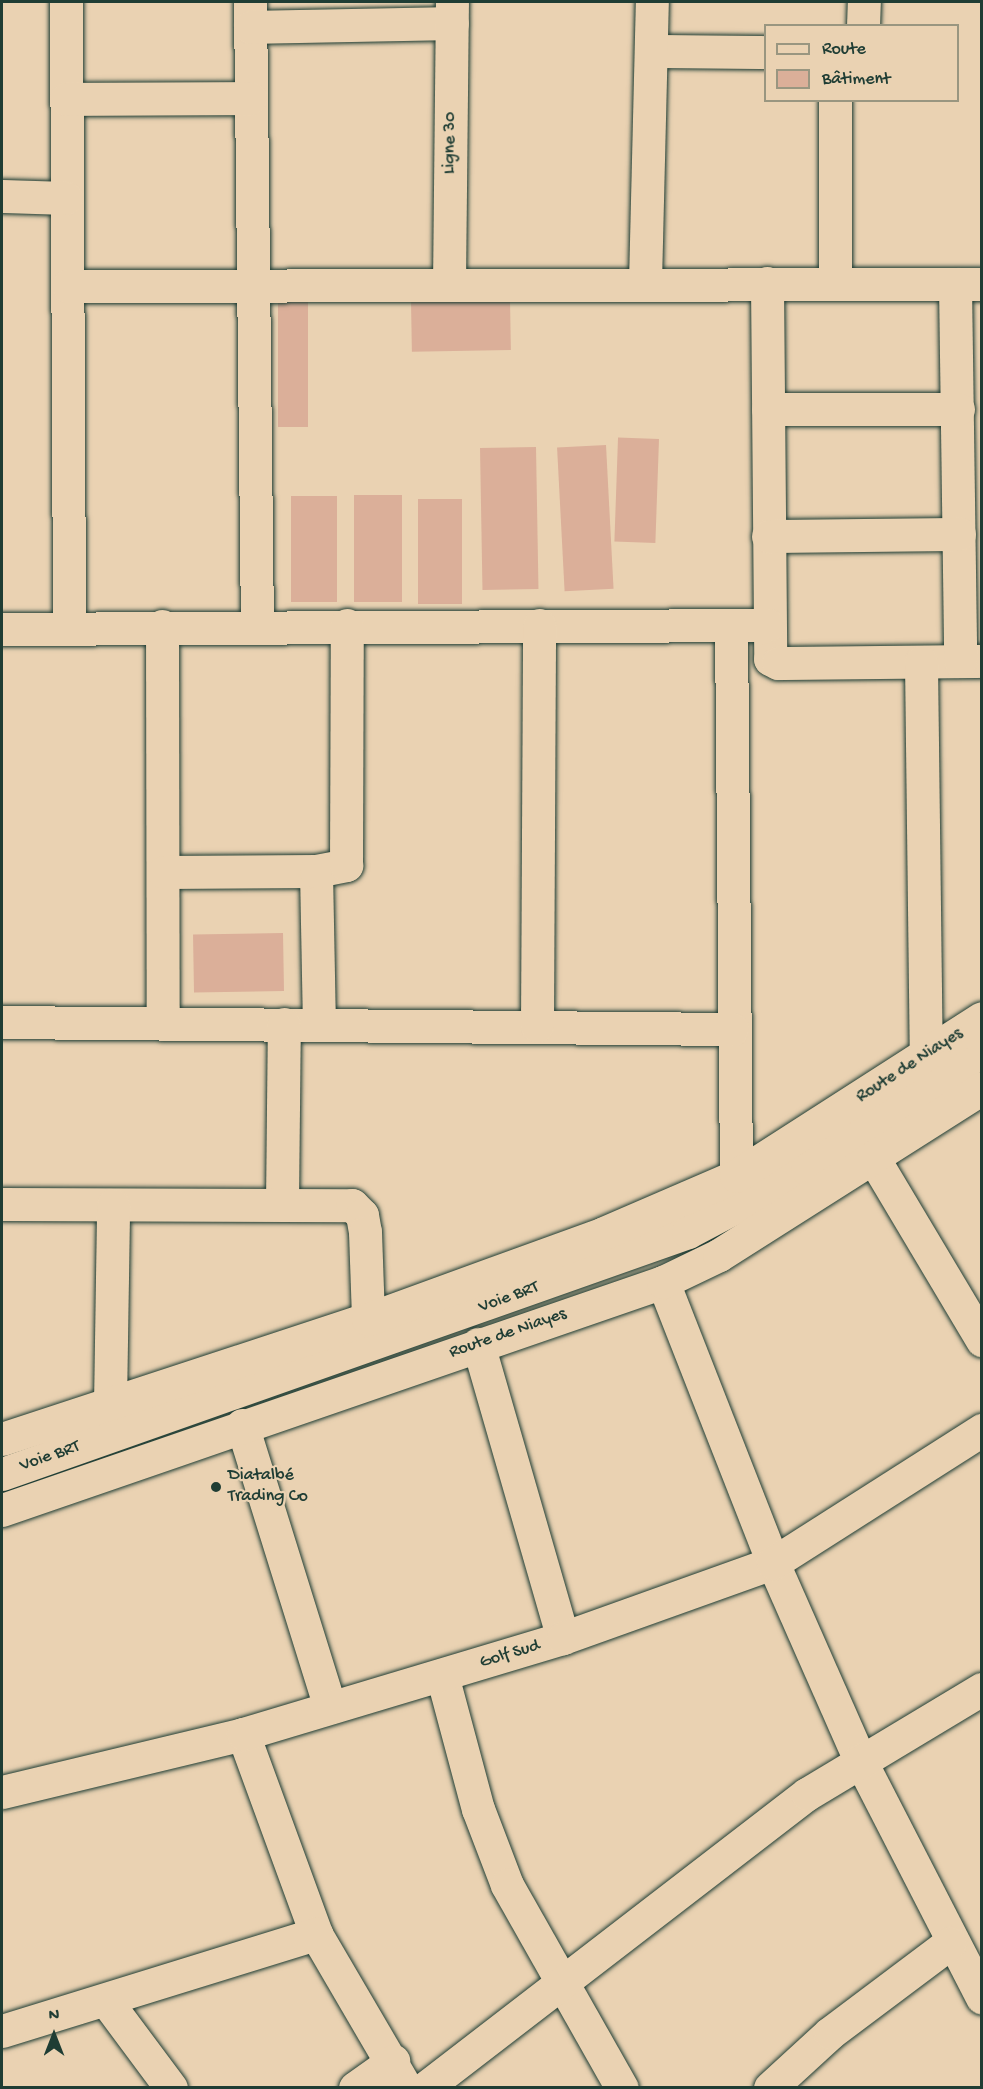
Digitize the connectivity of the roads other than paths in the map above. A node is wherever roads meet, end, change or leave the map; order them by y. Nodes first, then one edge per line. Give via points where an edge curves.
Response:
1 (66, 2) edge
2 (652, 2) edge
3 (864, 2) edge
4 (452, 12) edge
5 (250, 14) edge
6 (863, 24) edge
7 (652, 51) junction
8 (764, 52) edge
9 (250, 98) junction
10 (66, 99) junction
11 (836, 102) edge
12 (2, 196) edge
13 (66, 198) junction
14 (645, 282) junction
15 (767, 283) junction
16 (836, 283) junction
17 (449, 284) junction
18 (968, 284) edge
19 (249, 285) junction
20 (68, 286) junction
21 (768, 409) junction
22 (958, 409) junction
23 (959, 534) junction
24 (768, 536) junction
25 (539, 624) junction
26 (768, 624) junction
27 (347, 625) junction
28 (162, 626) junction
29 (257, 626) junction
30 (731, 626) junction
31 (69, 627) junction
32 (2, 628) edge
33 (971, 661) edge
34 (921, 662) junction
35 (164, 872) junction
36 (316, 872) junction
37 (981, 1018) edge
38 (2, 1022) edge
39 (163, 1022) junction
40 (284, 1024) junction
41 (318, 1024) junction
42 (537, 1026) junction
43 (732, 1029) junction
44 (981, 1050) edge
45 (926, 1057) junction
46 (981, 1088) edge
47 (874, 1159) junction
48 (735, 1176) junction
49 (282, 1203) junction
50 (2, 1204) edge
51 (112, 1205) junction
52 (663, 1282) junction
53 (368, 1319) junction
54 (981, 1340) edge
55 (478, 1344) junction
56 (110, 1405) junction
57 (242, 1425) junction
58 (981, 1430) edge
59 (2, 1439) edge
60 (2, 1474) edge
61 (2, 1510) edge
62 (772, 1563) junction
63 (563, 1638) junction
64 (442, 1675) junction
65 (981, 1689) edge
66 (330, 1707) junction
67 (243, 1734) junction
68 (860, 1760) junction
69 (2, 1792) edge
70 (316, 1934) junction
71 (950, 1943) junction
72 (565, 1980) junction
73 (981, 1997) edge
74 (107, 2002) junction
75 (2, 2031) edge
76 (399, 2074) edge
77 (171, 2088) edge
78 (355, 2088) edge
79 (424, 2088) edge
80 (622, 2088) edge
81 (770, 2088) edge

1 - 10 street
2 - 7 street
3 - 6 street
4 - 5 street
4 - 17 street, Ligne 30
5 - 9 street
7 - 8 street
7 - 14 street
9 - 10 street
9 - 19 street
10 - 13 street
11 - 16 street
12 - 13 street
13 - 20 street
14 - 15 street
14 - 17 street
15 - 16 street
15 - 21 street
16 - 18 street
17 - 19 street
18 - 22 street
19 - 20 street
19 - 29 street
20 - 31 street
21 - 22 street
21 - 24 street
22 - 23 street
23 - 24 street
23 - 33 street
24 - 26 street
25 - 27 street
25 - 30 street
25 - 42 street
26 - 30 street
26 - 34 street via 770,659 778,663
27 - 29 street
27 - 36 street via 348,856 338,870
28 - 29 street
28 - 31 street
28 - 35 street
30 - 43 street
31 - 32 street
33 - 34 street
34 - 45 street
35 - 36 street
35 - 39 street
36 - 41 street
37 - 45 street, Route de Niayes
38 - 39 street
39 - 40 street
40 - 41 street
40 - 49 street
41 - 42 street
42 - 43 street
43 - 48 street
44 - 60 street, Voie BRT via 807,1169 688,1232
45 - 48 street, Route de Niayes
46 - 47 street, Route de Niayes
47 - 52 street, Route de Niayes via 720,1255
47 - 54 street
48 - 53 street, Route de Niayes via 603,1233
49 - 51 street
49 - 53 street via 352,1205 362,1215
50 - 51 street
51 - 56 street
52 - 55 street, Route de Niayes
52 - 62 street
53 - 56 street, Route de Niayes
55 - 57 street, Route de Niayes
55 - 63 street
56 - 59 street, Route de Niayes
57 - 61 street, Route de Niayes
57 - 66 street
58 - 62 street, Golf Sud
62 - 63 street, Golf Sud
62 - 68 street
63 - 64 street, Golf Sud
64 - 66 street, Golf Sud
64 - 72 street via 478,1809 507,1885
65 - 68 street
66 - 67 street, Golf Sud
67 - 69 street, Golf Sud
67 - 70 street
68 - 71 street
68 - 72 street via 807,1794
70 - 74 street
70 - 76 street
71 - 73 street
71 - 81 street via 830,2033
72 - 79 street
72 - 80 street
74 - 75 street
74 - 77 street
76 - 78 street

